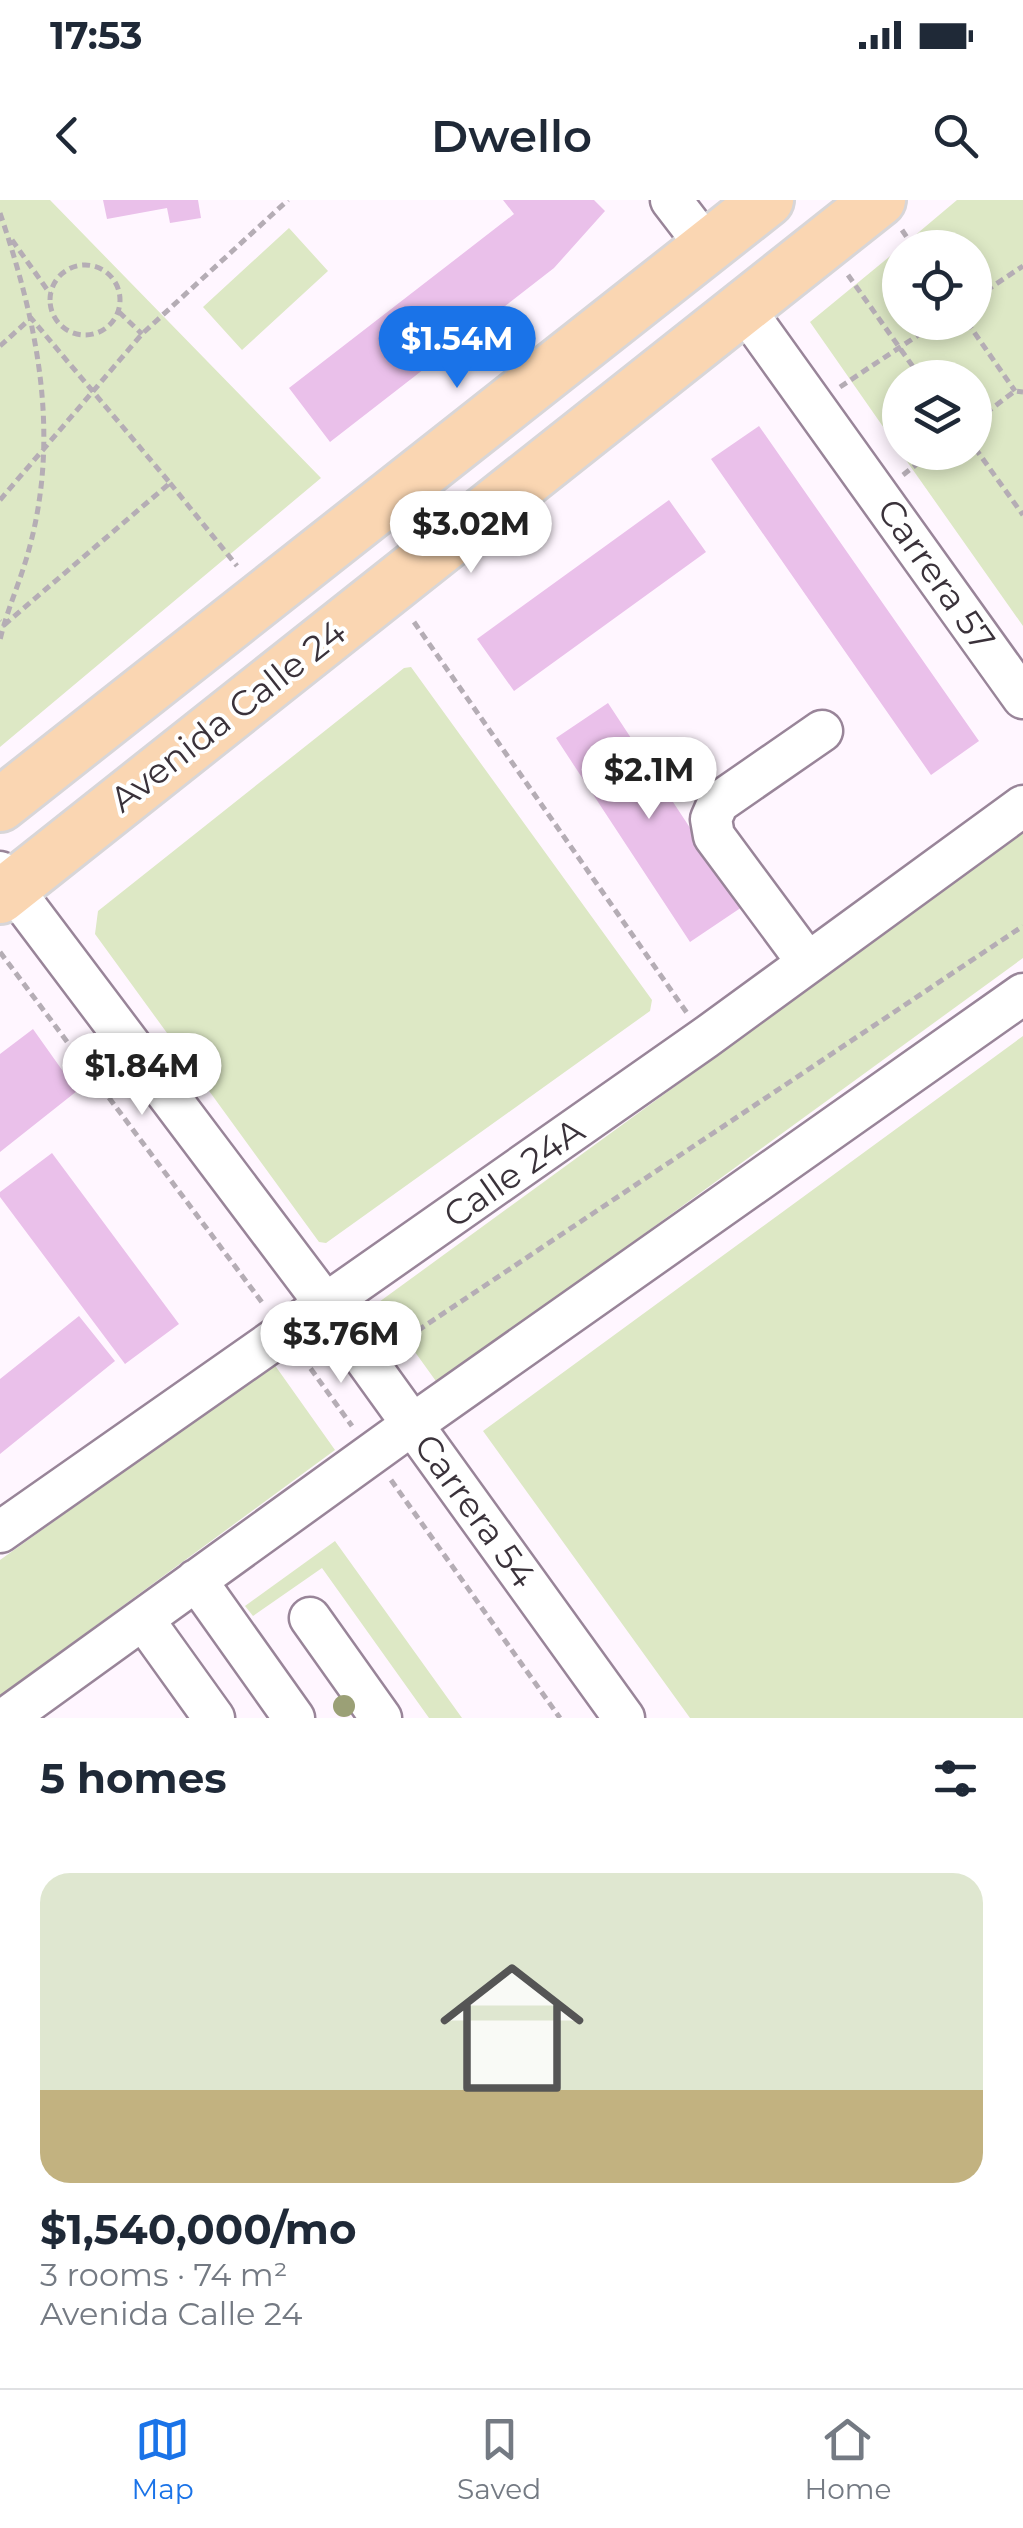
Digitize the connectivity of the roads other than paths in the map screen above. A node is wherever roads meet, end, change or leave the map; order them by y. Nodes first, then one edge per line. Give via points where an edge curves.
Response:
1 (671, 200) edge
2 (766, 200) edge
3 (890, 215) edge
4 (707, 247) junction
5 (743, 308) junction
6 (1023, 698) edge
7 (822, 731) dead end
8 (0, 805) edge
9 (1023, 806) edge
10 (4, 886) edge
11 (808, 962) junction
12 (1023, 994) edge
13 (327, 1306) junction
14 (413, 1424) junction
15 (0, 1532) edge
16 (196, 1580) junction
17 (310, 1618) dead end
18 (143, 1619) junction
19 (243, 1649) junction
20 (203, 1702) edge
21 (6, 1718) edge
22 (294, 1718) edge
23 (381, 1718) edge
24 (624, 1718) edge

1 - 4 street
2 - 4 main road, Avenida Calle 24
3 - 5 main road, Avenida Calle 24
4 - 8 main road, Avenida Calle 24
5 - 6 street, Carrera 57
5 - 10 main road, Avenida Calle 24
7 - 11 street via 718,804 711,819 714,836
9 - 11 street, Calle 24A
10 - 13 street, Carrera 54
11 - 13 street, Calle 24A
12 - 14 street
13 - 14 street, Carrera 54
13 - 15 street, Calle 24A
14 - 16 street
14 - 24 street, Carrera 54
16 - 18 street
16 - 19 street
17 - 23 street
18 - 20 street
18 - 21 street
19 - 20 street
19 - 22 street

